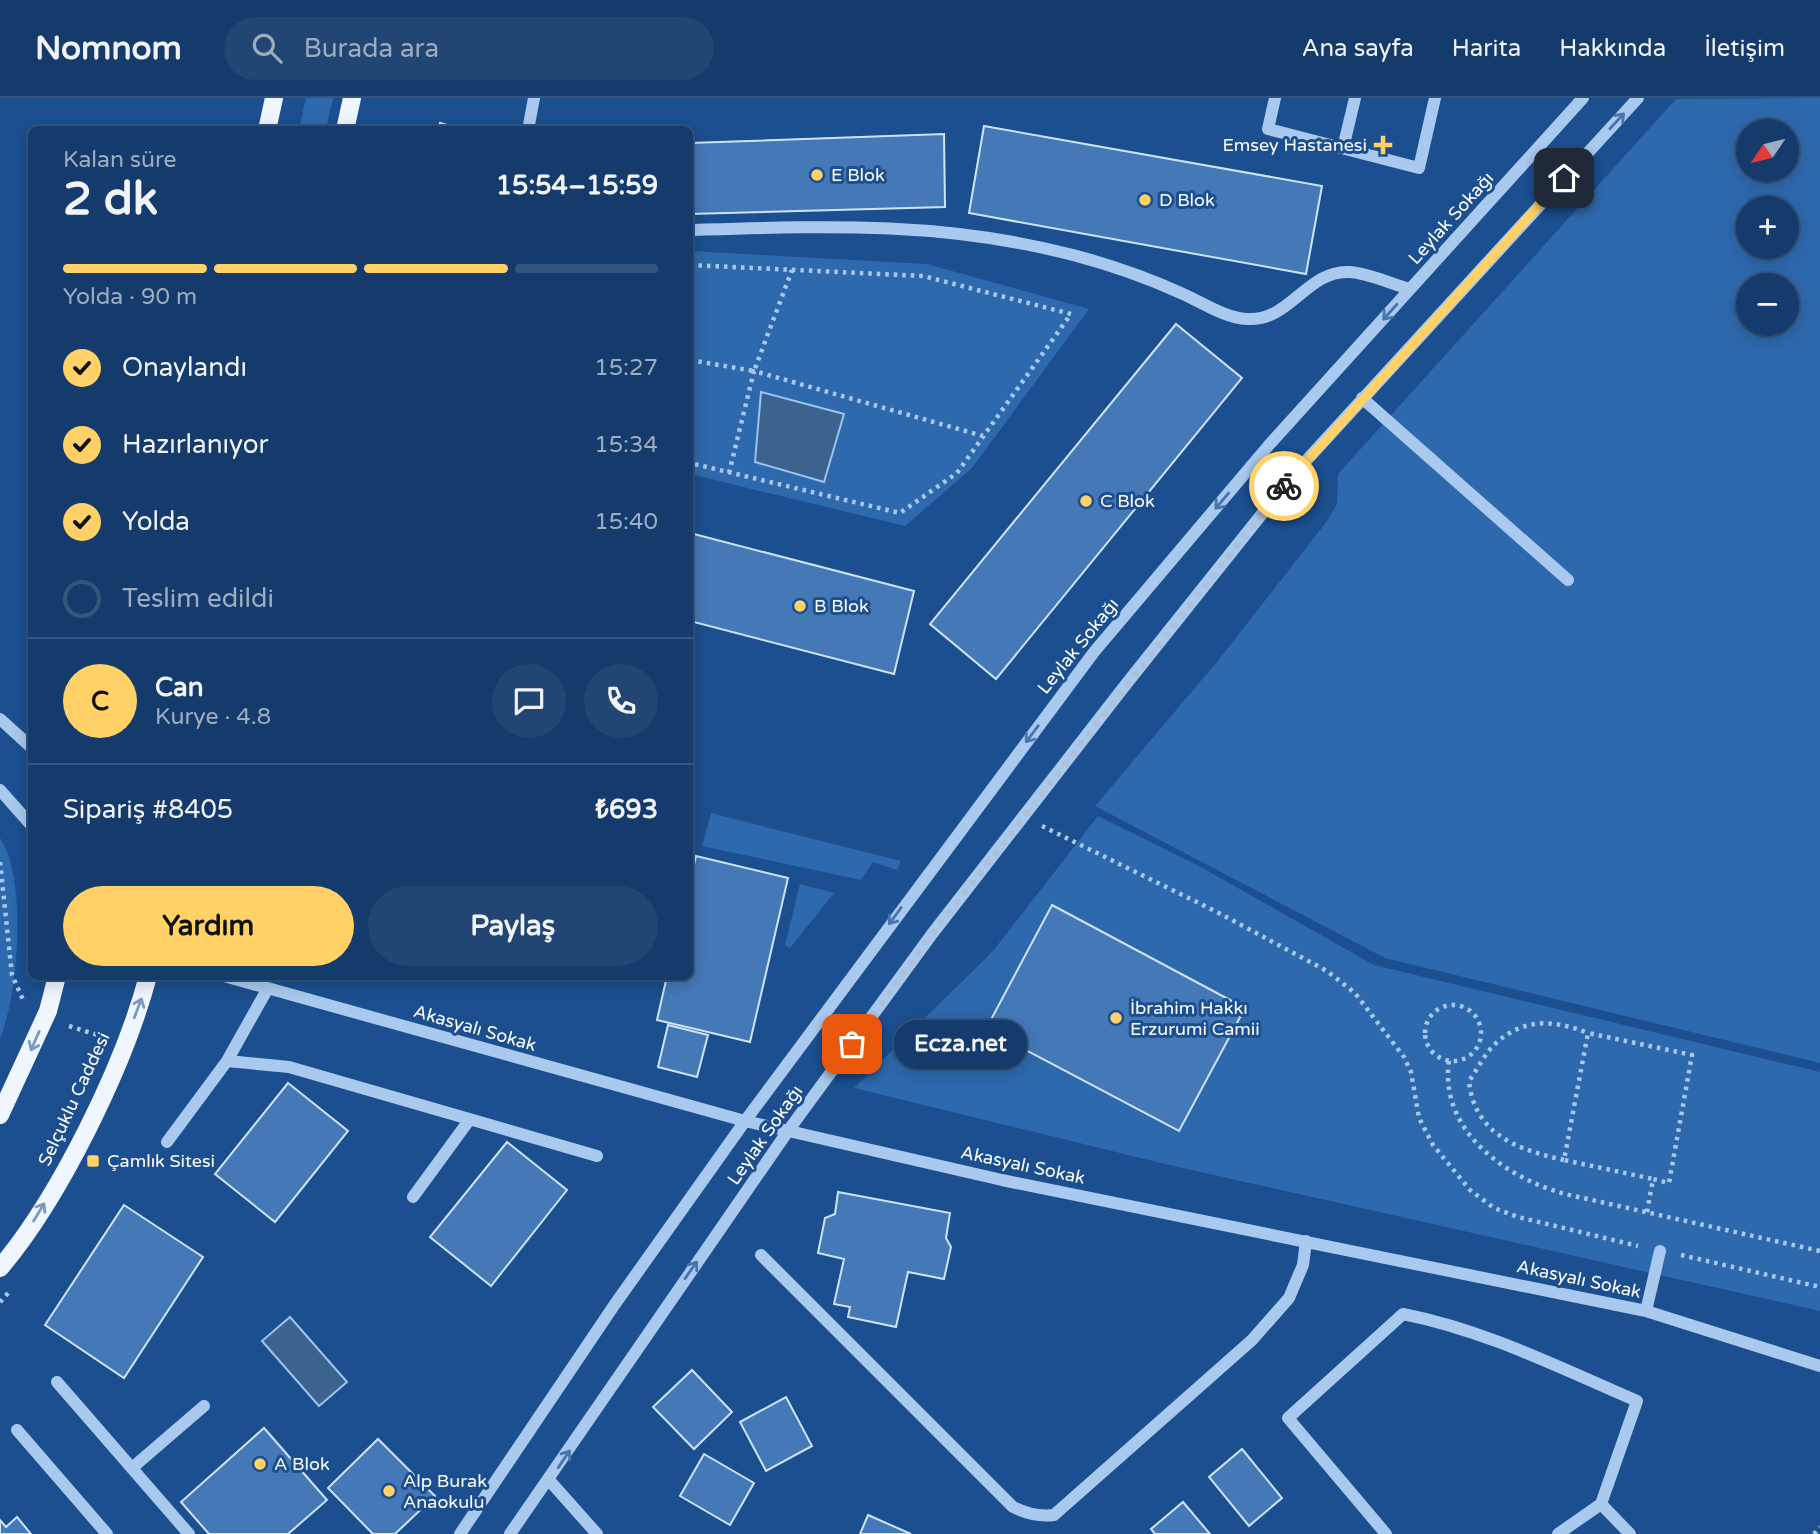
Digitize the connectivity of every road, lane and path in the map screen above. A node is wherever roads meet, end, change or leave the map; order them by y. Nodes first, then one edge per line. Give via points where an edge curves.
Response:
1 (274, 98) edge
2 (352, 98) edge
3 (534, 98) edge
4 (1275, 98) edge
5 (1355, 98) edge
6 (1435, 98) edge
7 (1583, 98) edge
8 (1638, 98) edge
9 (268, 126) edge
10 (346, 126) edge
11 (529, 126) edge
12 (1343, 148) junction
13 (693, 230) edge
14 (693, 265) edge
15 (792, 270) junction
16 (1410, 289) junction
17 (693, 361) edge
18 (754, 371) junction
19 (1363, 398) junction
20 (983, 436) junction
21 (693, 464) edge
22 (729, 473) junction
23 (1568, 580) dead end
24 (0, 719) edge
25 (28, 744) edge
26 (0, 790) edge
27 (1023, 817) junction
28 (28, 822) edge
29 (0, 862) edge
30 (56, 980) edge
31 (147, 980) edge
32 (239, 980) edge
33 (268, 988) junction
34 (45, 1018) junction
35 (1588, 1032) junction
36 (124, 1043) junction
37 (228, 1060) junction
38 (1449, 1061) junction
39 (0, 1115) edge
40 (470, 1119) junction
41 (745, 1121) junction
42 (788, 1131) junction
43 (167, 1142) dead end
44 (597, 1156) dead end
45 (1564, 1160) junction
46 (1653, 1179) junction
47 (413, 1197) dead end
48 (1647, 1212) junction
49 (1306, 1241) junction
50 (1660, 1251) junction
51 (1820, 1251) edge
52 (761, 1255) dead end
53 (0, 1268) edge
54 (18, 1282) dead end
55 (1820, 1287) edge
56 (0, 1302) edge
57 (1646, 1311) junction
58 (1820, 1366) edge
59 (57, 1382) dead end
60 (204, 1406) dead end
61 (17, 1430) dead end
62 (132, 1468) junction
63 (550, 1480) junction
64 (1601, 1504) junction
65 (1820, 1527) edge
66 (107, 1534) edge
67 (189, 1534) edge
68 (460, 1534) edge
69 (510, 1534) edge
70 (597, 1534) edge
71 (1386, 1534) edge
72 (1558, 1534) edge
73 (1630, 1534) edge
74 (1814, 1534) edge

1 - 9 main road
2 - 10 main road
3 - 11 street
4 - 12 street via 1268,129
5 - 12 street
6 - 12 street via 1419,168
7 - 16 street, Leylak Sokağı
19 -> 8 street, Leylak Sokağı
13 - 16 street via 862,225 968,233 1086,259 1248,320 1280,312 1312,285 1335,274 1350,272
14 - 15 path
15 - 18 path
15 - 20 path via 923,276 1071,314
16 -> 41 street, Leylak Sokağı via 1269,445 1094,652
17 - 18 path
18 - 20 path
18 - 22 path
19 - 23 street
19 - 27 street, Leylak Sokağı via 1285,485
20 - 22 path via 957,473 900,513
21 - 22 path
24 - 25 street
26 - 28 street
27 - 42 street, Leylak Sokağı
27 - 50 path via 1217,912 1327,971 1355,992 1404,1057 1419,1118 1433,1145 1470,1190 1494,1208
29 - 34 path via 12,975 30,1014
30 - 34 main road
36 -> 31 main road, Selçuklu Caddesi
32 - 33 street, Akasyalı Sokak
33 - 37 street
33 - 41 street, Akasyalı Sokak
34 - 36 path
34 -> 39 main road
35 - 45 path
35 - 45 path via 1560,1022 1538,1022 1495,1044 1469,1081 1471,1101 1495,1133 1528,1152
35 - 46 path via 1692,1055 1669,1182
53 -> 36 main road, Selçuklu Caddesi via 21,1243 74,1153
37 - 40 street via 289,1067
37 - 43 street
38 - 38 path via 1432,1053 1425,1037 1429,1019 1451,1005 1469,1010 1482,1035 1475,1052
38 - 48 path via 1452,1097 1471,1139 1507,1170 1547,1189
40 - 44 street
40 - 47 street
41 - 42 street, Akasyalı Sokak
41 - 68 street, Leylak Sokağı
42 - 49 street, Akasyalı Sokak
63 -> 42 street, Leylak Sokağı
45 - 46 path
46 - 48 path
48 - 51 path
49 - 52 street via 1303,1265 1289,1298 1252,1340 1054,1515 1046,1516 1013,1507
49 - 57 street, Akasyalı Sokak
50 - 55 path
50 - 57 street
54 - 56 path
57 - 58 street, Akasyalı Sokak
59 - 62 street
60 - 62 street
61 - 66 street
62 - 67 street
63 - 69 street, Leylak Sokağı
63 - 70 street
64 - 71 street via 1637,1401 1498,1341 1403,1314 1288,1418
64 - 72 street
64 - 73 street
65 - 74 path

